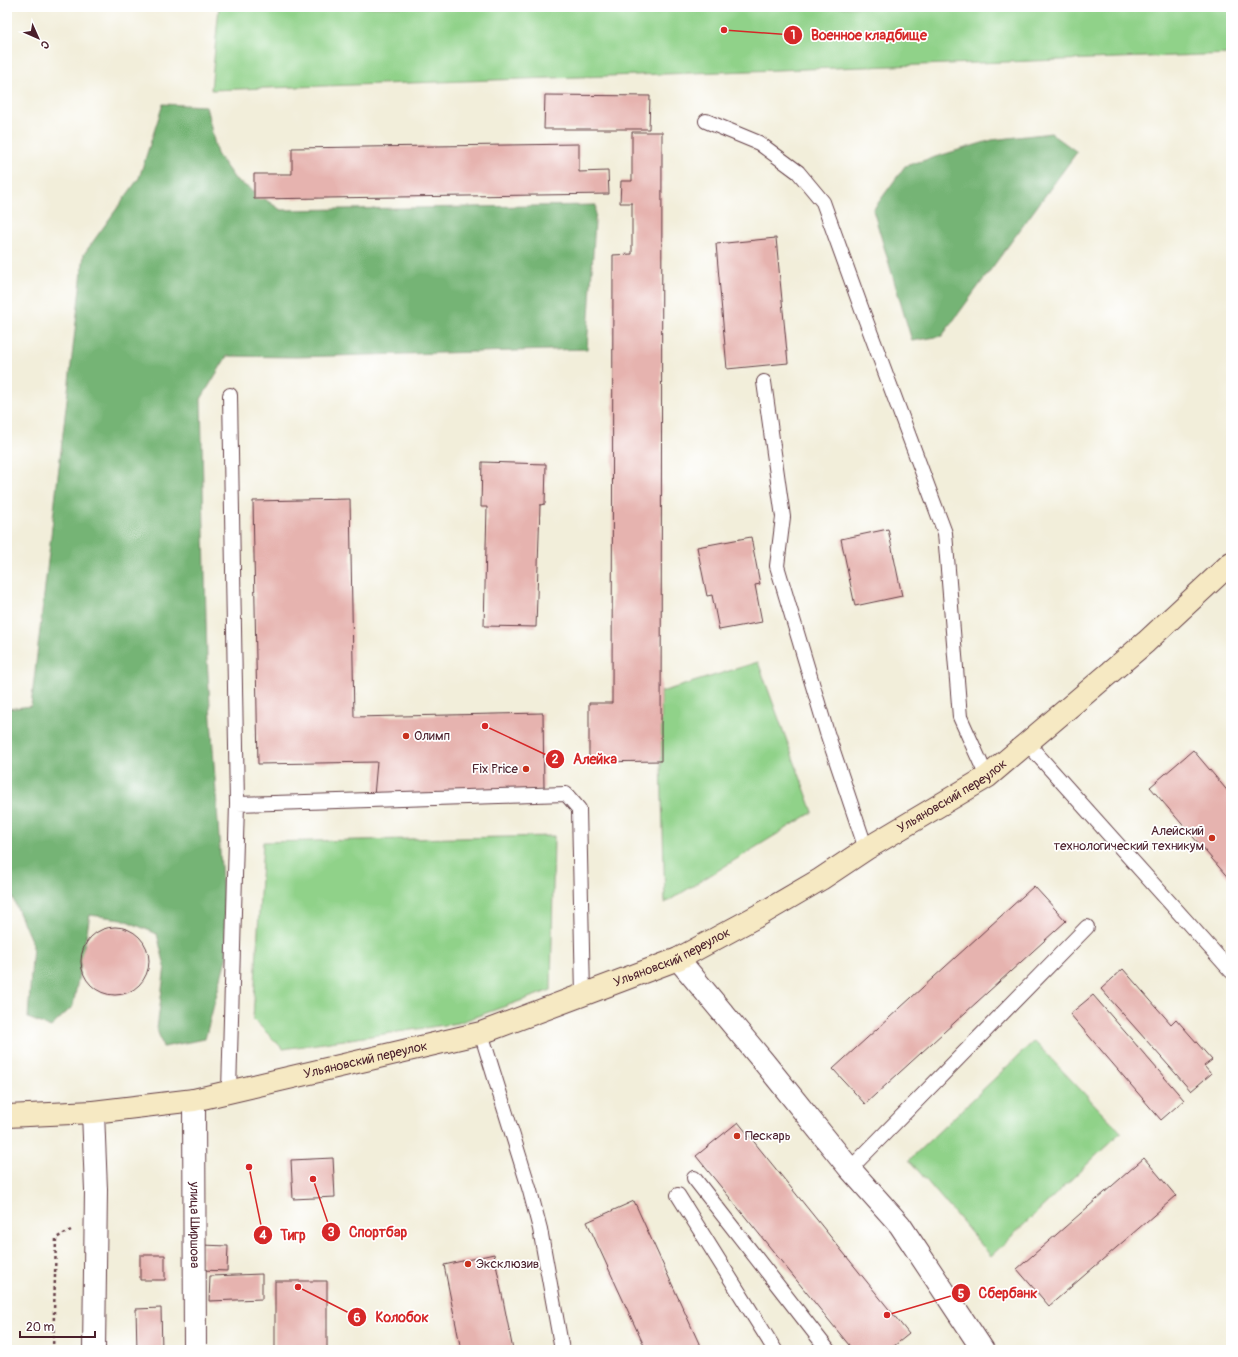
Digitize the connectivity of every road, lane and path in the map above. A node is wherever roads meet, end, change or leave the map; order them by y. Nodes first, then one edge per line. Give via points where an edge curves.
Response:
1 (706, 121) dead end
2 (764, 382) dead end
3 (230, 395) dead end
4 (1231, 563) edge
5 (1027, 743) junction
6 (987, 777) junction
7 (237, 804) junction
8 (866, 849) junction
9 (1087, 927) dead end
10 (678, 959) junction
11 (1231, 971) edge
12 (583, 995) junction
13 (481, 1033) junction
14 (229, 1091) junction
15 (194, 1100) junction
16 (94, 1112) junction
17 (7, 1116) edge
18 (850, 1169) junction
19 (694, 1178) dead end
20 (678, 1195) dead end
21 (77, 1227) dead end
22 (979, 1348) edge
23 (53, 1350) edge
24 (94, 1350) edge
25 (195, 1350) edge
26 (562, 1350) edge
27 (775, 1350) edge
28 (828, 1350) edge

1 - 6 lane via 759,143 798,172 823,202 945,533 960,717
2 - 8 lane via 783,517 777,566 827,733
3 - 7 lane
4 - 5 main road, Ульяновский переулок via 1146,642
5 - 6 main road, Ульяновский переулок
5 - 11 lane
6 - 8 main road, Ульяновский переулок
7 - 12 lane via 566,794 579,808
7 - 14 lane
8 - 10 main road, Ульяновский переулок via 822,879
9 - 18 lane
10 - 12 main road, Ульяновский переулок
10 - 18 street
12 - 13 main road, Ульяновский переулок
13 - 14 main road, Ульяновский переулок
13 - 26 lane via 540,1229
14 - 15 main road, Ульяновский переулок
15 - 16 main road, Ульяновский переулок
15 - 25 street, улица Ширшова
16 - 17 main road, Ульяновский переулок
16 - 24 street
18 - 22 street via 900,1225
19 - 28 lane
20 - 27 lane
21 - 23 path via 56,1238

